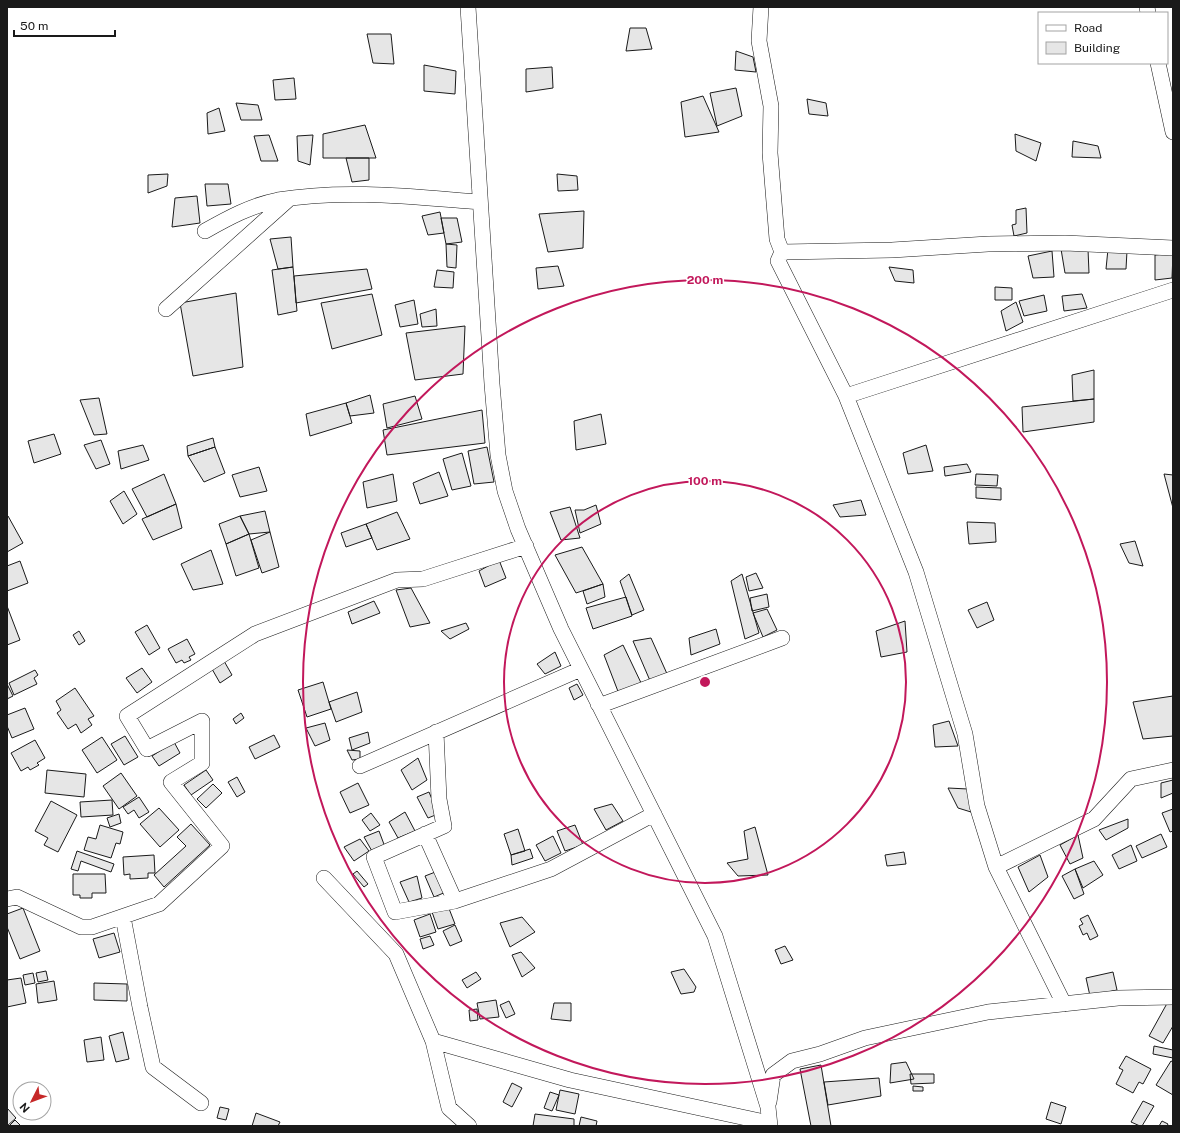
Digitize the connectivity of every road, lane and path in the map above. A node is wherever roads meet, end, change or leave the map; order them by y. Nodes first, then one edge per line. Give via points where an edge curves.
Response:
1 (468, 7) edge
2 (761, 7) edge
3 (1158, 64) edge
4 (1173, 132) edge
5 (289, 199) junction
6 (480, 202) junction
7 (205, 230) dead end
8 (1173, 248) edge
9 (782, 252) junction
10 (1173, 290) edge
11 (166, 309) dead end
12 (846, 396) junction
13 (526, 546) junction
14 (782, 638) dead end
15 (581, 669) junction
16 (598, 704) junction
17 (436, 732) junction
18 (360, 766) dead end
19 (1173, 770) edge
20 (654, 814) junction
21 (425, 834) junction
22 (996, 867) junction
23 (324, 878) dead end
24 (7, 899) edge
25 (455, 901) junction
26 (123, 917) junction
27 (1173, 998) edge
28 (1064, 1004) junction
29 (433, 1041) junction
30 (200, 1103) dead end
31 (768, 1107) junction
32 (770, 1124) edge
33 (469, 1126) edge

1 - 6 street
2 - 9 street via 759,41 771,106 772,176 777,239
3 - 4 street
5 - 6 street via 384,195
5 - 7 street via 240,212
5 - 11 street
6 - 13 street via 498,455 505,491
8 - 9 street via 1065,243
9 - 12 street via 778,261
10 - 12 street
12 - 22 street via 916,572 965,734 976,806
13 - 15 street
13 - 26 street via 423,579 397,580 255,634 128,716 147,749 202,721 202,763 171,782 222,846 159,904
14 - 16 street via 604,704
15 - 16 street
15 - 17 street
16 - 20 street
17 - 18 street
17 - 21 street via 439,800 444,826
19 - 22 street via 1131,779 1094,819
20 - 25 street via 551,869
20 - 31 street via 714,936
21 - 25 street
21 - 25 street via 374,857 395,912
22 - 28 street
23 - 29 street via 396,954
24 - 26 street via 17,897 81,928
26 - 30 street via 153,1067
27 - 28 street via 1118,998
28 - 31 street via 988,1012 865,1038 792,1061 773,1075
29 - 32 street via 570,1080
29 - 33 street via 449,1108
31 - 32 street

